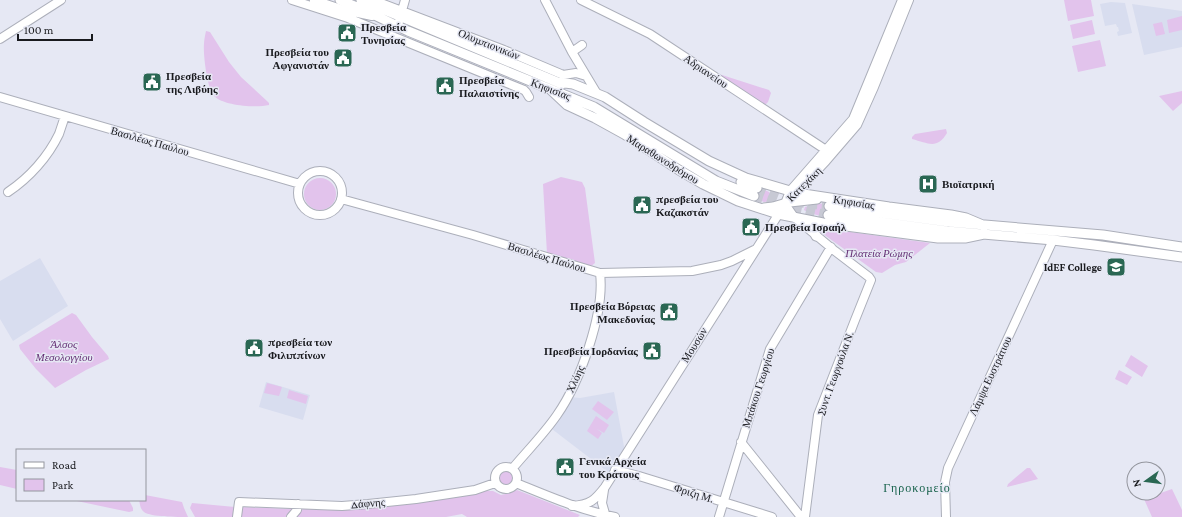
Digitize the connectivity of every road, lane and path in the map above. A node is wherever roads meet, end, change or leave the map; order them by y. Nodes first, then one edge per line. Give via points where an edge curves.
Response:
1 (61, 0) edge
2 (292, 0) edge
3 (314, 0) edge
4 (340, 0) edge
5 (361, 0) edge
6 (373, 0) edge
7 (405, 0) edge
8 (581, 0) edge
9 (902, 0) edge
10 (909, 0) edge
11 (545, 1) edge
12 (400, 18) junction
13 (385, 19) junction
14 (0, 39) edge
15 (582, 45) dead end
16 (572, 52) junction
17 (586, 76) junction
18 (557, 82) junction
19 (550, 89) junction
20 (596, 92) junction
21 (0, 97) edge
22 (529, 97) dead end
23 (65, 116) junction
24 (826, 150) junction
25 (300, 184) junction
26 (772, 186) junction
27 (8, 192) dead end
28 (793, 192) junction
29 (341, 200) junction
30 (805, 200) junction
31 (785, 204) junction
32 (760, 208) junction
33 (828, 210) junction
34 (778, 214) junction
35 (794, 217) junction
36 (804, 219) junction
37 (984, 230) junction
38 (816, 236) junction
39 (1053, 240) junction
40 (831, 247) junction
41 (1182, 247) edge
42 (755, 249) junction
43 (1182, 257) edge
44 (600, 273) junction
45 (741, 442) junction
46 (512, 469) junction
47 (615, 470) junction
48 (495, 483) junction
49 (516, 483) junction
50 (605, 487) junction
51 (723, 502) junction
52 (298, 504) junction
53 (572, 506) junction
54 (605, 516) edge
55 (237, 517) edge
56 (291, 517) edge
57 (615, 517) edge
58 (719, 517) edge
59 (772, 517) edge
60 (801, 517) edge
61 (805, 517) edge
62 (946, 517) edge

1 - 14 street
2 - 22 street via 348,18 482,72 524,90
3 - 13 street
4 - 13 main road, Κηφισίας
5 - 12 main road, Κηφισίας
6 - 12 street, Ολυμπιονικών
7 - 12 street
8 - 24 street, Αδριανείου via 650,34
9 - 24 street, Κατεχάκη via 853,119
10 - 28 street, Κατεχάκη via 857,125
11 - 16 street
12 - 13 main road, Κηφισίας
12 - 17 street, Ολυμπιονικών via 496,47 561,74 576,73
12 - 18 main road, Κηφισίας
12 - 19 main road, Κηφισίας
15 - 16 street
16 - 17 street
17 - 20 street
18 - 19 main road, Κηφισίας via 614,108 700,162 755,192 716,181 594,107
18 - 20 main road, Κηφισίας via 573,84
19 - 32 main road, Μαραθωνοδρόμου via 567,105 620,132 710,188
20 - 26 main road, Κηφισίας via 709,161 738,175
21 - 23 street, Βασιλέως Παύλου
23 - 25 street, Βασιλέως Παύλου
23 - 27 street via 45,156 29,176
24 - 28 street, Κατεχάκη
25 - 29 street via 308,175 326,173 337,180 342,193
25 - 29 street via 300,202 312,214 333,211
26 - 28 main road, Κηφισίας
26 - 31 main road
28 - 31 street, Κατεχάκη
28 - 33 main road, Κηφισίας
29 - 44 street, Βασιλέως Παύλου via 473,235
30 - 31 main road
30 - 33 main road
30 - 36 main road via 799,203 796,209 799,216
31 - 32 main road
31 - 34 street, Μουσών
31 - 35 street
32 - 34 main road, Κηφισίας
33 - 36 main road, Κηφισίας
33 - 37 main road, Κηφισίας via 947,231
33 - 37 main road, Κηφισίας via 889,207 966,218
33 - 38 main road via 815,226
34 - 35 main road, Κηφισίας
34 - 42 street, Μουσών
35 - 36 main road, Κηφισίας
35 - 38 street
37 - 39 main road, Κηφισίας
37 - 41 main road, Κηφισίας via 1103,236
38 - 40 street
39 - 43 main road, Κηφισίας
39 - 62 street, Λάμψα Ευστράτιου via 948,468 945,482
40 - 45 street, Μπάκου Γεωργίου via 772,345
40 - 61 street, Συντ. Γεωργούλα Ν. via 871,280 818,415
42 - 44 street, Βασιλέως Παύλου via 721,265 692,271
42 - 47 street, Μουσών
44 - 46 street, Χλόης via 602,284 596,324 568,397 547,428
45 - 51 street, Μπάκου Γεωργίου
45 - 60 street
46 - 48 street via 505,467 498,470 494,476
46 - 49 street via 516,475
47 - 50 street, Μουσών
47 - 51 street, Φριζη Μ.
48 - 49 street via 504,490
48 - 52 street, Δάφνης via 475,490 396,501 342,506
49 - 53 street
50 - 53 street via 591,502
50 - 54 street via 602,499
51 - 58 street, Μπάκου Γεωργίου
51 - 59 street, Φριζη Μ.
52 - 55 street, Δάφνης via 239,502
52 - 56 street
53 - 54 street
54 - 57 street

